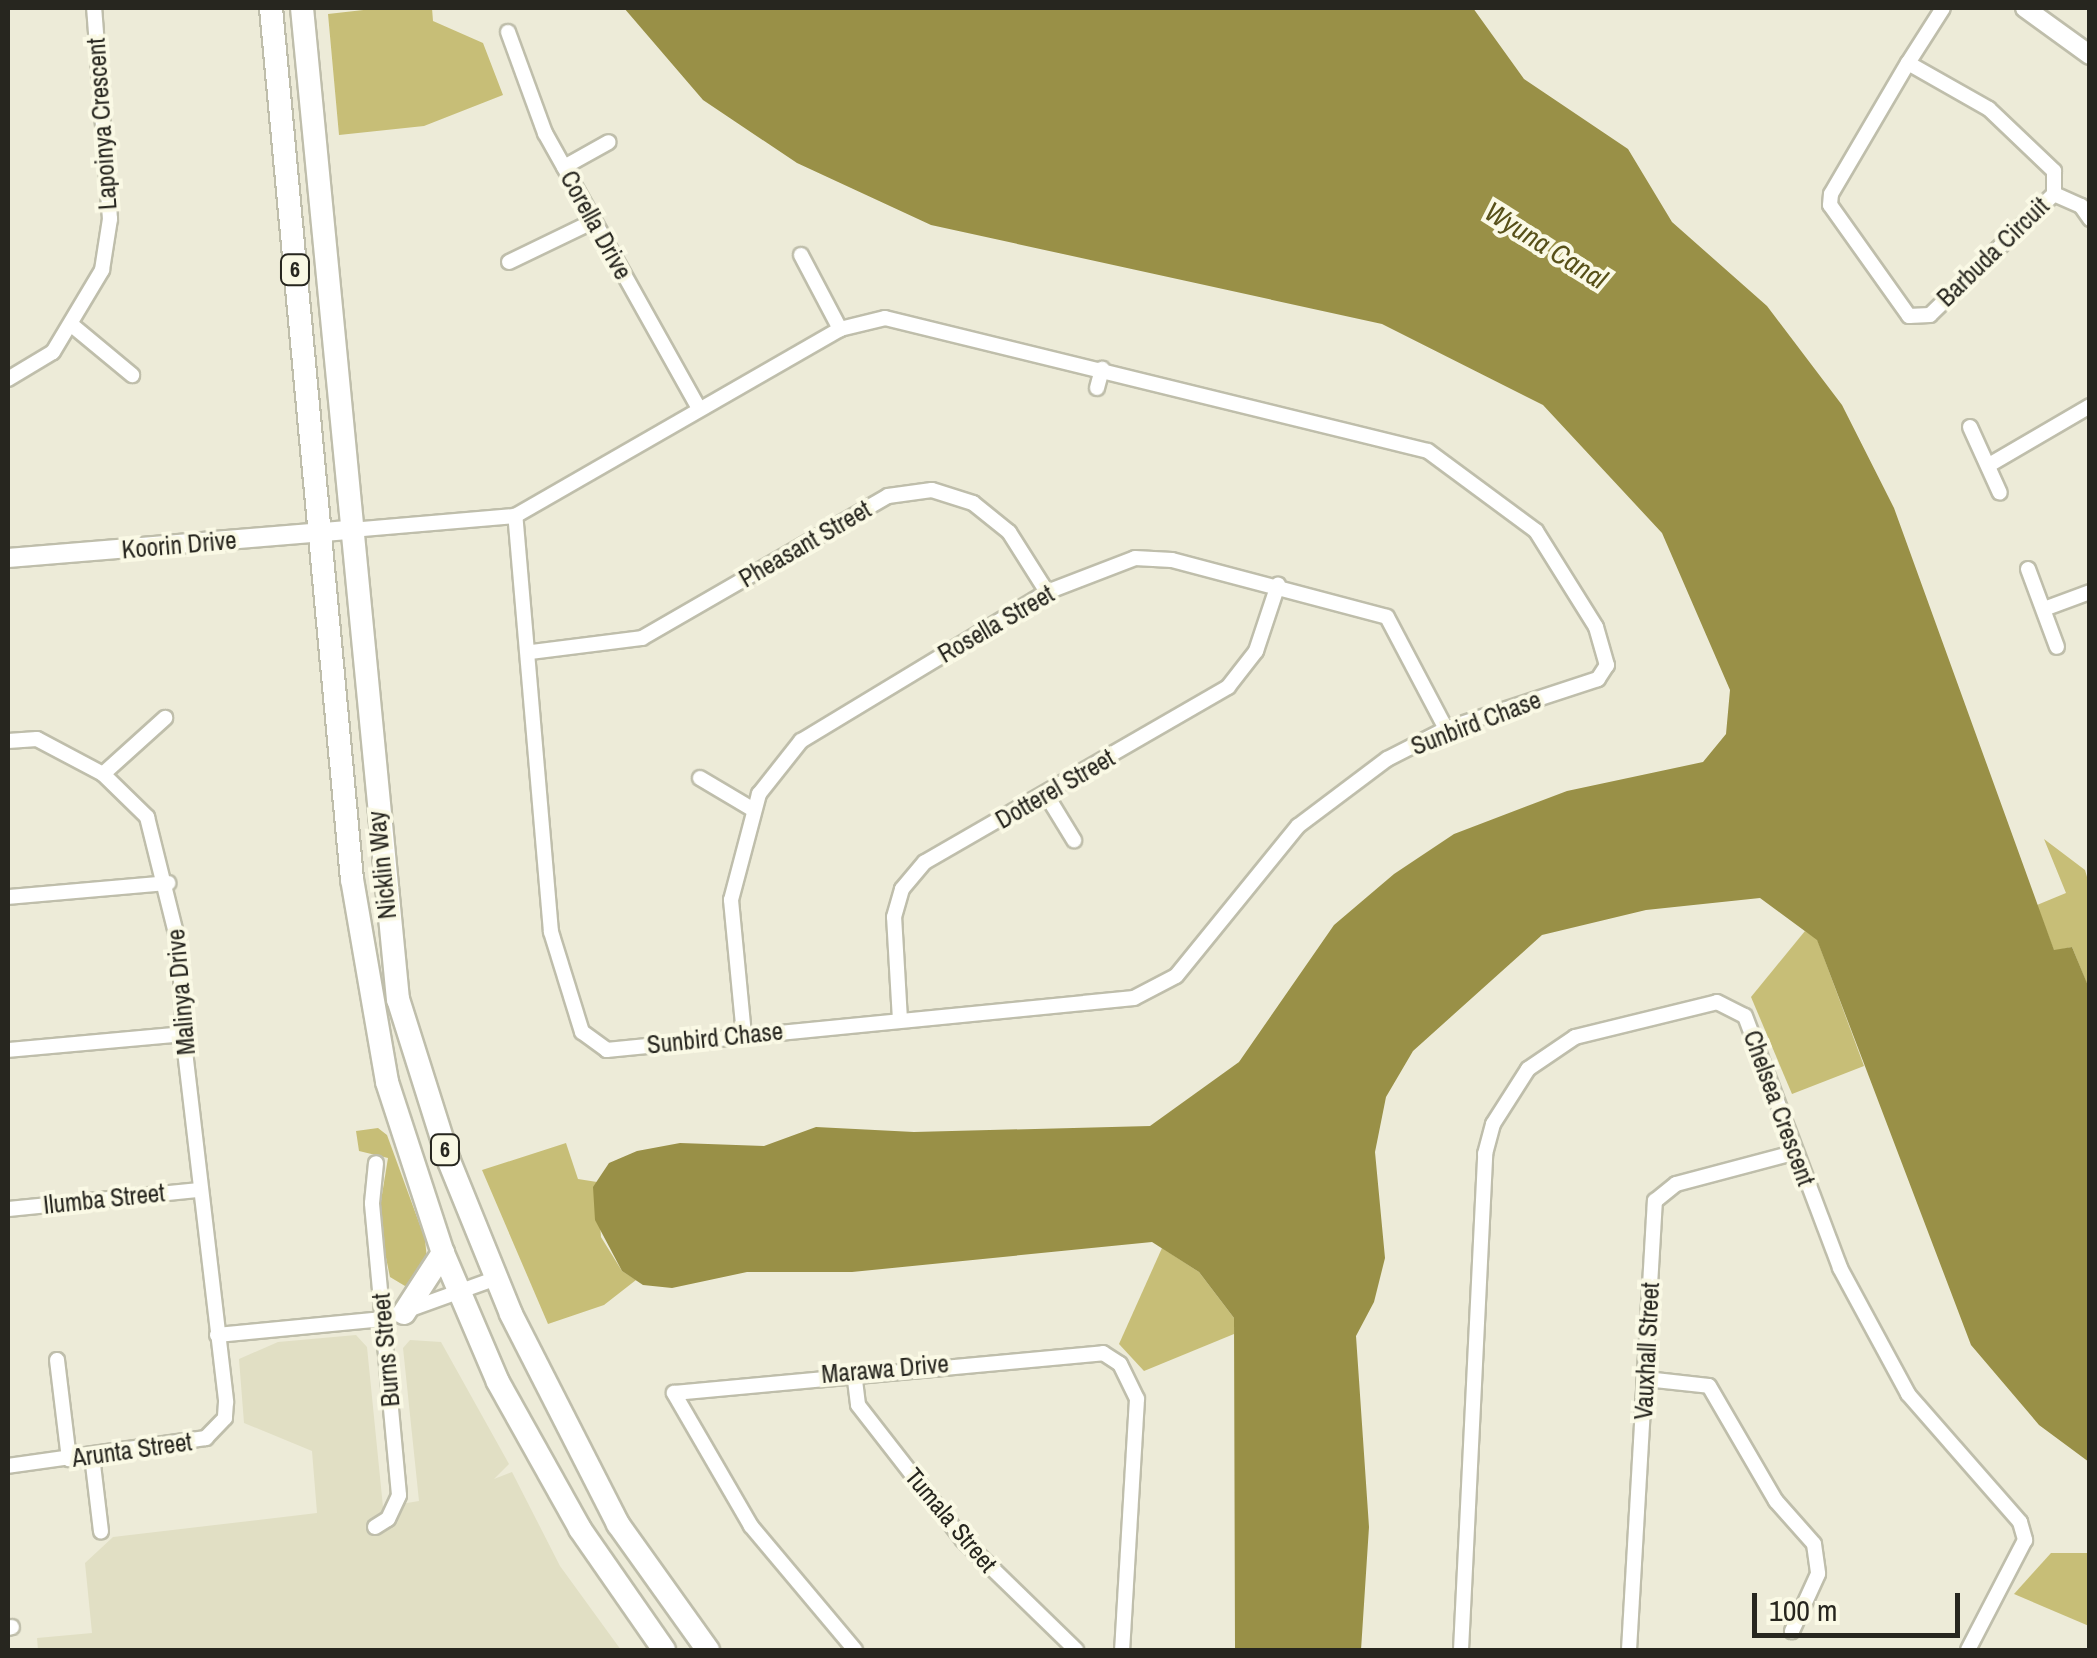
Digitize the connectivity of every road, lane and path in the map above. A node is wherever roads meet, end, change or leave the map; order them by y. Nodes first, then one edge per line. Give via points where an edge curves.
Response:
1 (94, 8) edge
2 (271, 8) edge
3 (302, 8) edge
4 (1943, 8) edge
5 (2025, 8) edge
6 (508, 32) dead end
7 (2090, 55) edge
8 (1908, 63) junction
9 (610, 142) dead end
10 (564, 167) junction
11 (2054, 194) junction
12 (2090, 219) edge
13 (594, 221) junction
14 (802, 255) dead end
15 (510, 262) dead end
16 (73, 326) junction
17 (840, 329) junction
18 (1102, 369) junction
19 (132, 375) dead end
20 (8, 379) edge
21 (1097, 388) dead end
22 (2090, 406) edge
23 (700, 409) junction
24 (1970, 427) dead end
25 (1989, 465) junction
26 (2000, 493) dead end
27 (514, 516) junction
28 (351, 530) junction
29 (319, 533) junction
30 (8, 558) edge
31 (2028, 569) dead end
32 (1278, 584) junction
33 (1046, 592) junction
34 (2090, 592) edge
35 (2044, 609) junction
36 (2057, 648) dead end
37 (531, 652) junction
38 (165, 718) dead end
39 (1446, 729) junction
40 (8, 741) edge
41 (103, 774) junction
42 (700, 778) dead end
43 (1047, 796) junction
44 (752, 809) junction
45 (1074, 840) dead end
46 (168, 883) junction
47 (8, 898) edge
48 (900, 1020) junction
49 (183, 1034) junction
50 (744, 1035) junction
51 (8, 1050) edge
52 (1793, 1153) junction
53 (376, 1163) dead end
54 (200, 1190) junction
55 (8, 1209) edge
56 (443, 1253) junction
57 (494, 1278) junction
58 (459, 1292) junction
59 (394, 1316) junction
60 (217, 1335) junction
61 (57, 1360) dead end
62 (854, 1372) junction
63 (1646, 1379) junction
64 (92, 1456) junction
65 (68, 1459) junction
66 (8, 1466) edge
67 (374, 1526) dead end
68 (100, 1530) dead end
69 (1792, 1631) dead end
70 (664, 1650) edge
71 (708, 1650) edge
72 (855, 1650) edge
73 (1076, 1650) edge
74 (1122, 1650) edge
75 (1461, 1650) edge
76 (1628, 1650) edge
77 (1968, 1650) edge

1 - 16 street, Lapoinya Crescent via 110,219 102,270
2 - 29 highway, Nicklin Way / 6
3 - 28 highway, Nicklin Way / 6
4 - 8 street, Barbuda Circuit
5 - 7 street
6 - 10 street, Corella Drive
8 - 11 street, Barbuda Circuit via 1989,109 2054,171
8 - 11 street, Barbuda Circuit via 1830,205 1909,316 1930,315
9 - 10 street
10 - 13 street, Corella Drive
11 - 12 street via 2081,206
13 - 15 street
13 - 23 street, Corella Drive
14 - 17 street
16 - 19 street
16 - 20 street, Lapoinya Crescent via 53,352
17 - 18 street, Sunbird Chase via 885,318
17 - 23 street, Sunbird Chase
18 - 21 street
18 - 39 street, Sunbird Chase via 1428,451 1536,530 1596,627 1608,665 1598,679
22 - 25 street
23 - 27 street, Sunbird Chase
24 - 25 street
25 - 26 street
27 - 28 street, Sunbird Chase
27 - 37 street, Sunbird Chase
28 - 29 street, Koorin Drive
28 - 57 highway, Nicklin Way / 6 via 398,999 418,1076
29 - 30 street, Koorin Drive
29 - 56 highway, Nicklin Way / 6 via 368,988 387,1082
31 - 35 street
32 - 33 street, Rosella Street via 1135,558
32 - 39 street, Rosella Street via 1387,617
32 - 43 street, Dotterel Street via 1256,651 1228,686
33 - 37 street, Pheasant Street via 1009,532 973,503 932,490 888,496 642,638
33 - 44 street, Rosella Street via 801,741
34 - 35 street
35 - 36 street
37 - 50 street, Sunbird Chase via 550,932 582,1032 607,1050
38 - 41 street
39 - 48 street, Sunbird Chase via 1387,759 1298,826 1176,976 1154,990 1112,1002
40 - 41 street, Malinya Drive via 37,739
41 - 46 street, Malinya Drive via 147,817
42 - 44 street
43 - 45 street
43 - 48 street, Dotterel Street via 925,862 902,889 894,917
44 - 50 street, Rosella Street via 731,900
46 - 47 street
46 - 49 street, Malinya Drive via 180,949
48 - 50 street, Sunbird Chase
49 - 51 street
49 - 54 street, Malinya Drive
52 - 63 street, Vauxhall Street via 1676,1184 1655,1201
52 - 75 street, Chelsea Crescent via 1746,1016 1732,1004 1702,1003 1575,1037 1538,1060 1507,1095 1485,1154
52 - 77 street, Chelsea Crescent via 1840,1268 1908,1394 2020,1522 2025,1540
53 - 59 street, Burns Street via 372,1203
54 - 55 street, Ilumba Street
54 - 60 street, Malinya Drive
56 - 58 highway, Nicklin Way / 6
56 - 59 highway
57 - 58 street
57 - 71 highway, Nicklin Way / 6 via 618,1524
58 - 59 street
58 - 70 highway, Nicklin Way / 6 via 538,1458
59 - 60 street
59 - 67 street, Burns Street via 399,1495 388,1519
60 - 64 street, Arunta Street via 226,1402 217,1428 191,1443
61 - 65 street
62 - 72 street, Marawa Drive via 674,1393 751,1526
62 - 73 street, Tumala Street via 858,1405 963,1540
62 - 74 street, Marawa Drive via 1084,1350 1120,1364 1137,1399
63 - 69 street via 1709,1386 1776,1501 1814,1544 1818,1574
63 - 76 street, Vauxhall Street
64 - 65 street, Arunta Street
64 - 68 street
65 - 66 street, Arunta Street

